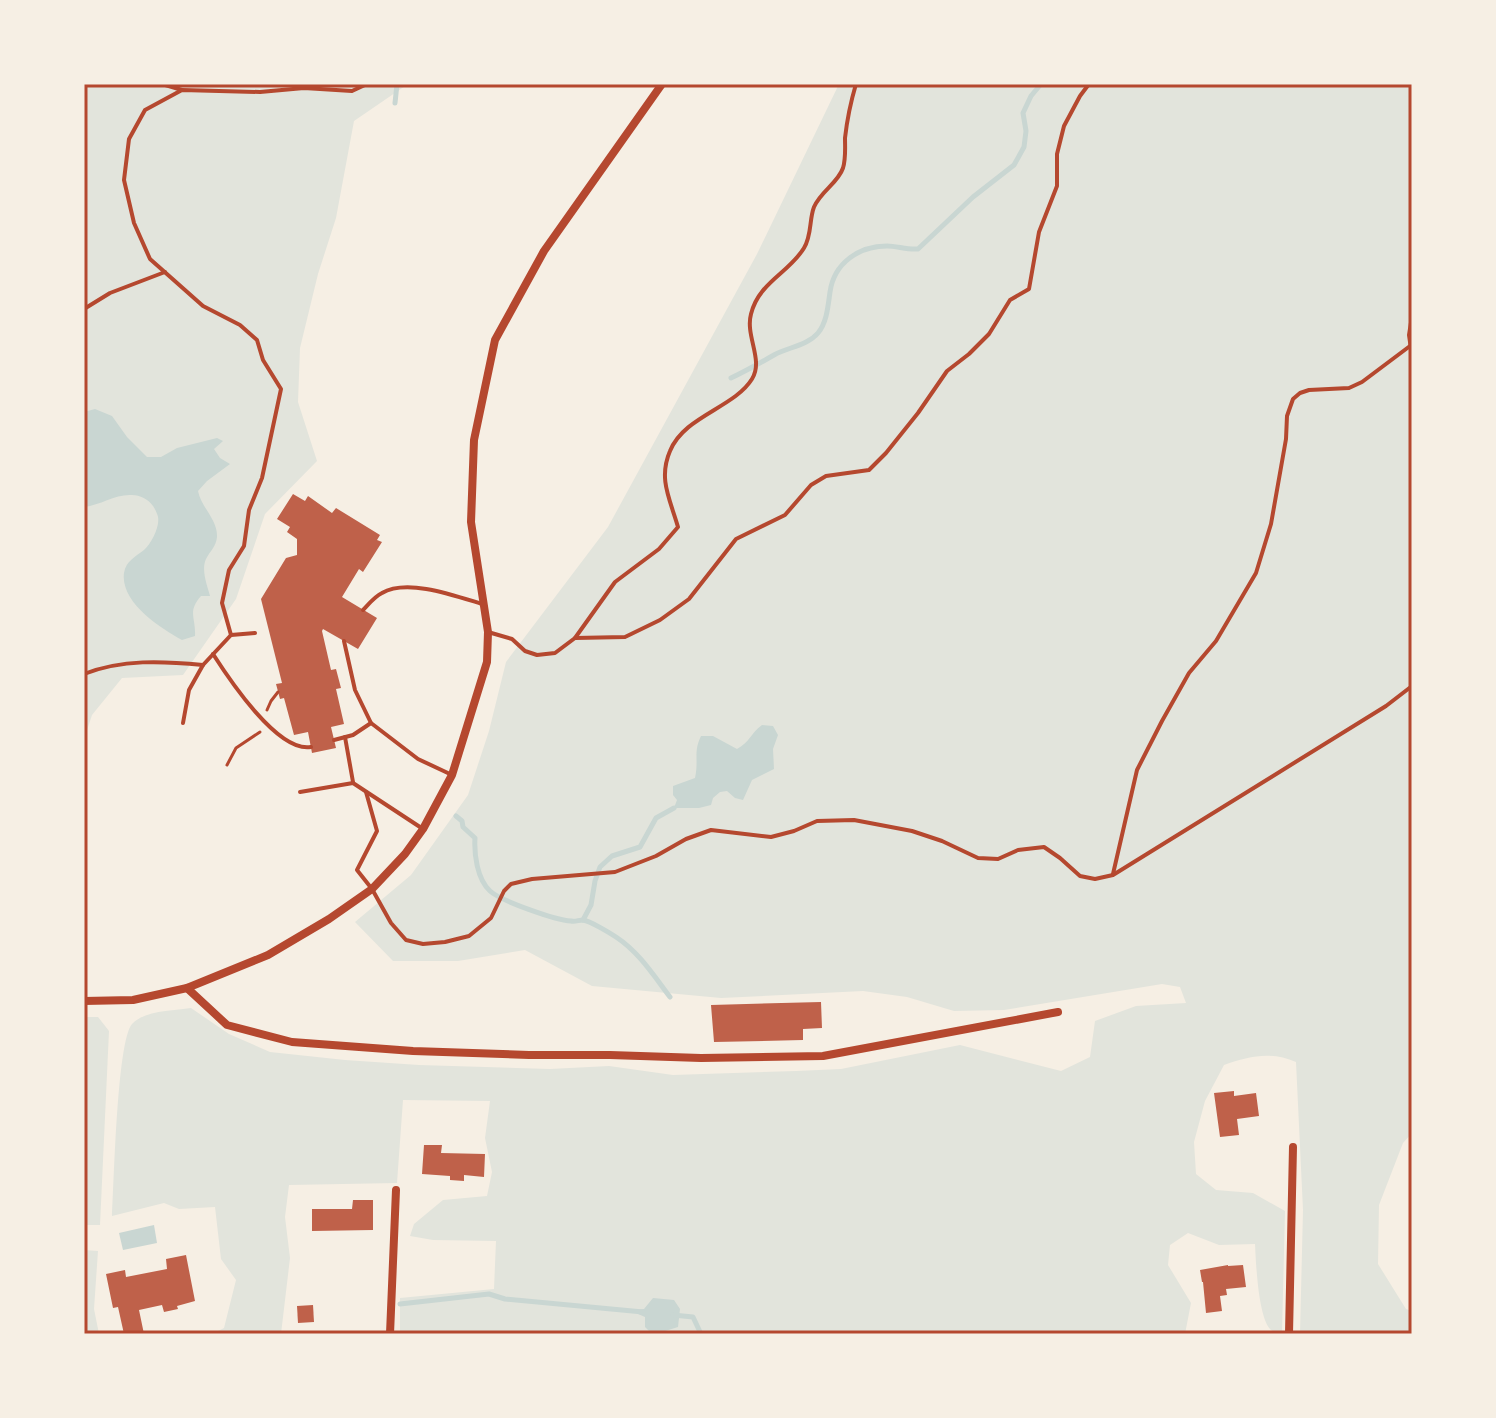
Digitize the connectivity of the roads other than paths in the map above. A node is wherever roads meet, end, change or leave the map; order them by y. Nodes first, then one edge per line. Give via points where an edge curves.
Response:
1 (162, 84) edge
2 (367, 84) edge
3 (662, 84) edge
4 (856, 84) edge
5 (1089, 84) edge
6 (182, 90) junction
7 (165, 272) junction
8 (84, 309) edge
9 (1412, 316) edge
10 (1410, 346) junction
11 (1412, 356) edge
12 (483, 604) junction
13 (363, 610) dead end
14 (488, 632) junction
15 (255, 633) dead end
16 (231, 635) junction
17 (575, 638) junction
18 (344, 641) dead end
19 (213, 654) junction
20 (203, 665) junction
21 (84, 674) edge
22 (1412, 686) edge
23 (183, 723) dead end
24 (371, 723) junction
25 (345, 737) junction
26 (334, 740) dead end
27 (311, 747) dead end
28 (452, 775) junction
29 (353, 783) junction
30 (300, 792) dead end
31 (366, 792) junction
32 (423, 829) junction
33 (1113, 875) junction
34 (372, 889) junction
35 (187, 988) junction
36 (84, 1001) edge
37 (1058, 1012) dead end
38 (1293, 1147) dead end
39 (396, 1190) dead end
40 (390, 1334) edge
41 (1289, 1334) edge

1 - 6 lane
2 - 6 lane via 352,91
3 - 12 street via 544,251 495,340 474,440 471,522
4 - 17 lane via 839,177 813,209 804,248 765,286 750,314 756,358 752,379 702,416 671,448 663,476 678,527 659,549 615,582
5 - 17 lane via 1064,126 1057,186 1039,232 1029,289 1010,300 989,334 947,371 886,453 869,470 826,476 785,515 736,539 689,599 660,620 625,637
6 - 7 lane via 145,110 129,139 124,180 139,235 150,259
7 - 8 lane
7 - 16 lane via 203,306 257,340 281,389 244,546 229,570 224,592
9 - 10 lane
10 - 11 lane
10 - 33 lane via 1349,388 1309,390 1293,399 1271,524 1256,573 1216,641 1189,673 1137,770
12 - 13 lane via 400,587 384,591
12 - 14 street
14 - 17 lane via 537,655 555,653
14 - 28 street via 487,662
15 - 16 lane
16 - 19 lane
18 - 24 lane via 355,690
19 - 20 lane
19 - 27 lane via 231,682 288,743
20 - 21 lane via 162,661 104,666
20 - 23 lane via 189,690
22 - 33 lane
24 - 25 lane
24 - 28 lane via 418,759
25 - 26 lane
25 - 29 lane
28 - 32 street
29 - 30 lane
29 - 31 lane
31 - 32 lane
31 - 34 lane via 377,831 357,870
32 - 34 street
33 - 34 lane via 1080,876 1044,847 998,859 978,858 912,831 854,820 817,821 771,837 711,830 615,872 511,884 491,918 469,936 445,942 406,940
34 - 35 street via 268,955
35 - 36 street via 133,1000
35 - 37 street via 227,1025 292,1042 529,1055 823,1056
38 - 41 street
39 - 40 street

